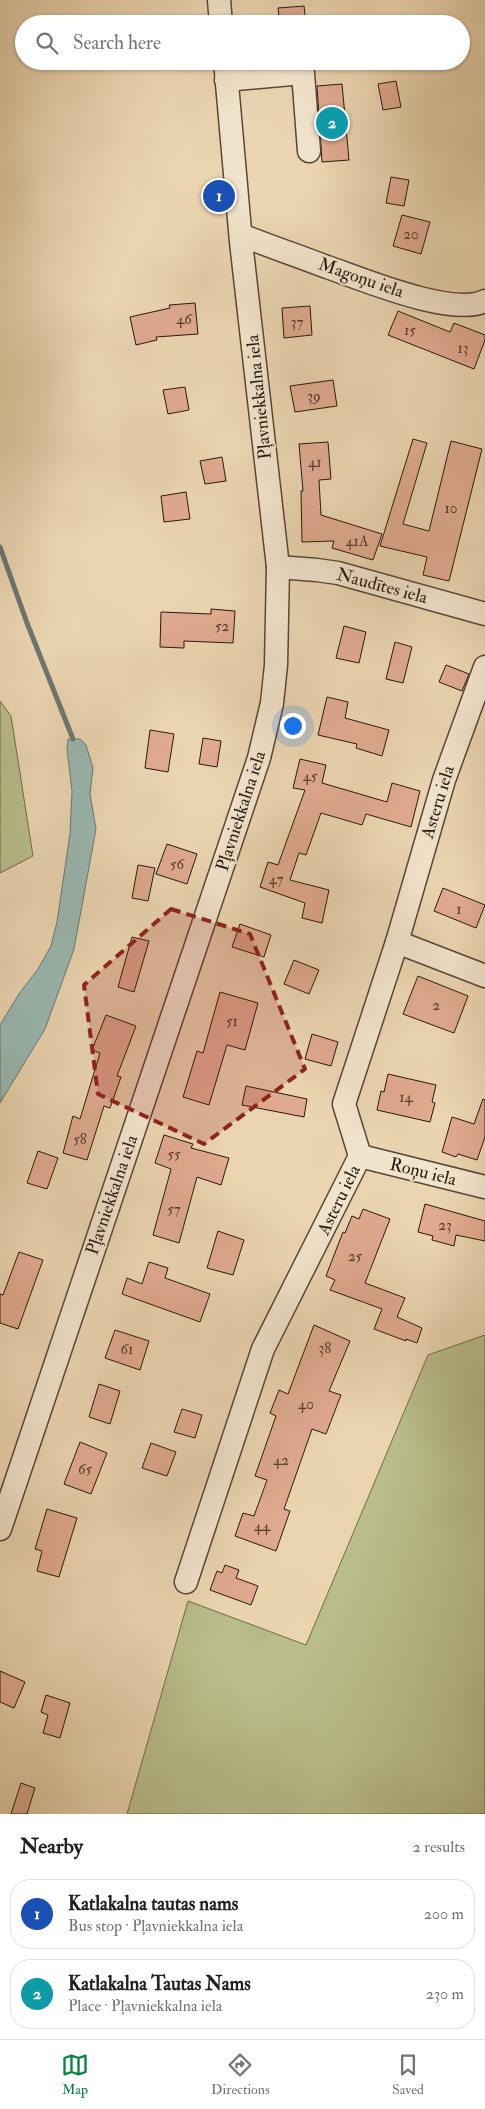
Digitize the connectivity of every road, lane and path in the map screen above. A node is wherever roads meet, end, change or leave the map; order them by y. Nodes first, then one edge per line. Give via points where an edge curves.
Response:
1 (219, 0) edge
2 (220, 15) edge
3 (225, 71) edge
4 (309, 151) dead end
5 (241, 235) junction
6 (485, 301) edge
7 (278, 567) junction
8 (485, 614) edge
9 (485, 667) edge
10 (397, 942) junction
11 (485, 976) edge
12 (360, 1156) junction
13 (485, 1187) edge
14 (0, 1528) edge
15 (186, 1582) dead end

1 - 2 street
3 - 4 street via 302,73
3 - 5 street, Pļavniekkalna iela
5 - 6 street, Magoņu iela via 398,292 441,303 478,304
5 - 7 street, Pļavniekkalna iela
7 - 8 street, Naudītes iela via 338,573
7 - 14 street, Pļavniekkalna iela via 276,665 272,703 259,758
9 - 10 street, Asteru iela via 444,780
10 - 11 street
10 - 12 street, Asteru iela via 344,1104
12 - 13 street, Roņu iela
12 - 15 street, Asteru iela via 263,1350

